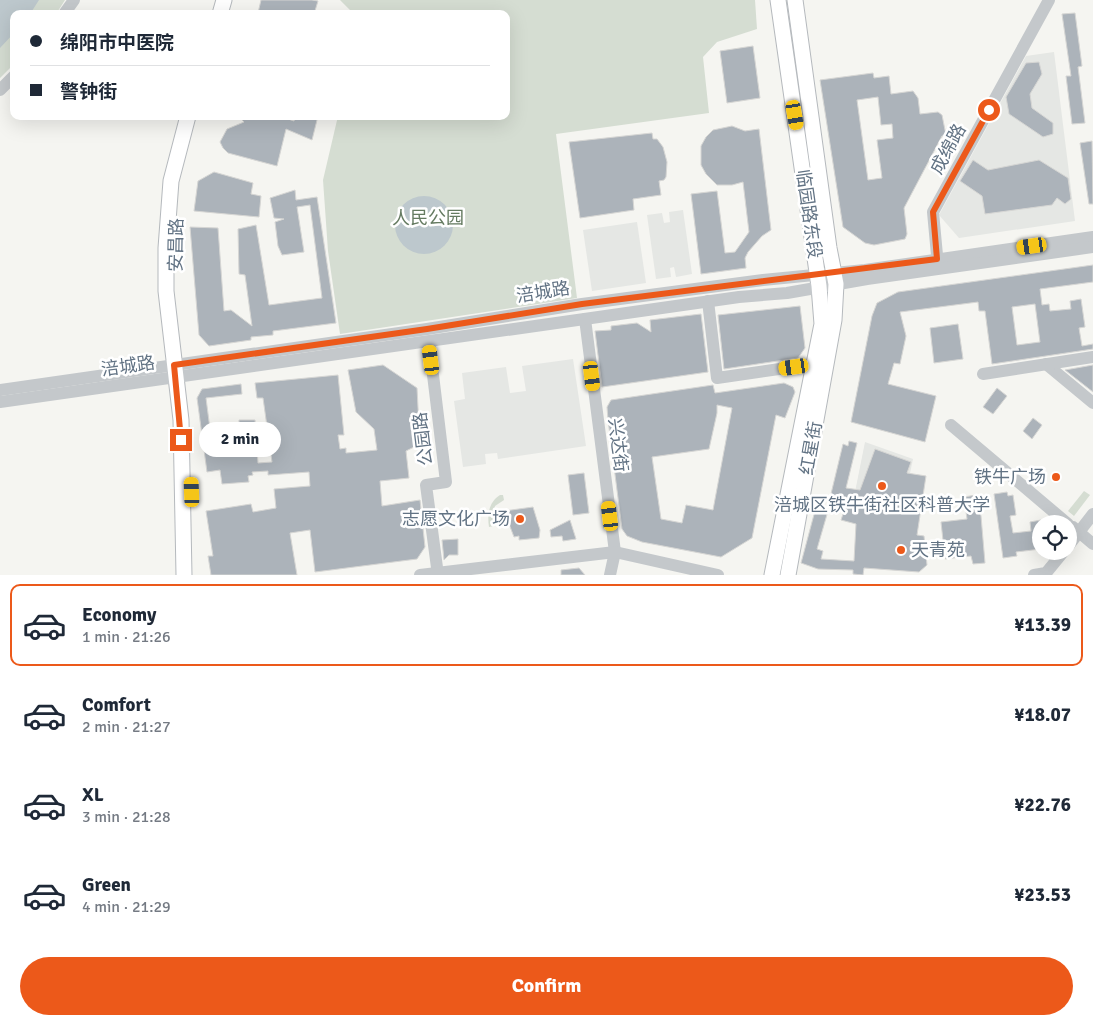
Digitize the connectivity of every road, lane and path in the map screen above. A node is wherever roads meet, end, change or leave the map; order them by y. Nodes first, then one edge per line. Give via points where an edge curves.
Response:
1 (778, 0) edge
2 (796, 0) edge
3 (1049, 0) edge
4 (10, 80) edge
5 (0, 90) edge
6 (187, 120) edge
7 (197, 120) edge
8 (1093, 237) edge
9 (1093, 247) edge
10 (937, 264) junction
11 (835, 279) junction
12 (819, 281) junction
13 (708, 301) junction
14 (585, 319) junction
15 (429, 342) junction
16 (1093, 357) edge
17 (814, 364) junction
18 (1046, 364) junction
19 (180, 370) junction
20 (983, 374) dead end
21 (0, 390) edge
22 (0, 402) edge
23 (1093, 403) edge
24 (951, 425) dead end
25 (1093, 514) edge
26 (1058, 515) edge
27 (1079, 533) junction
28 (1077, 535) edge
29 (1093, 544) edge
30 (615, 552) junction
31 (1057, 560) edge
32 (438, 574) edge
33 (184, 575) edge
34 (194, 575) edge
35 (420, 575) edge
36 (610, 575) edge
37 (718, 575) edge
38 (772, 575) edge
39 (788, 575) edge
40 (1034, 575) edge

1 - 12 main road, 临园路东段
2 - 11 main road, 红星街
3 - 10 street, 成绵路 via 933,212
4 - 5 street
6 - 19 main road, 安昌路 via 167,211 166,291
7 - 19 main road, 安昌路 via 180,183 176,212 175,291
8 - 10 street, 涪城路
9 - 10 street, 涪城路
10 - 11 street, 涪城路
11 - 12 street, 涪城路
11 - 39 main road, 红星街 via 834,320
12 - 13 street, 涪城路 via 786,293
12 - 17 main road, 临园路东段 via 822,324
12 - 19 street, 涪城路 via 582,304
13 - 14 street, 涪城路
13 - 17 street via 717,378
14 - 15 street, 涪城路
14 - 30 street, 兴达街
15 - 19 street, 涪城路
15 - 32 street, 公园路 via 446,482 426,485
16 - 18 street
17 - 38 main road, 临园路东段
18 - 20 street
18 - 23 street
19 - 21 street, 涪城路
19 - 22 street, 涪城路
19 - 33 main road
19 - 34 main road via 189,420
24 - 26 street
25 - 27 street
27 - 28 street
27 - 29 street
30 - 32 street
30 - 36 street, 兴达街
30 - 37 street
31 - 40 street via 1046,573
32 - 35 street

